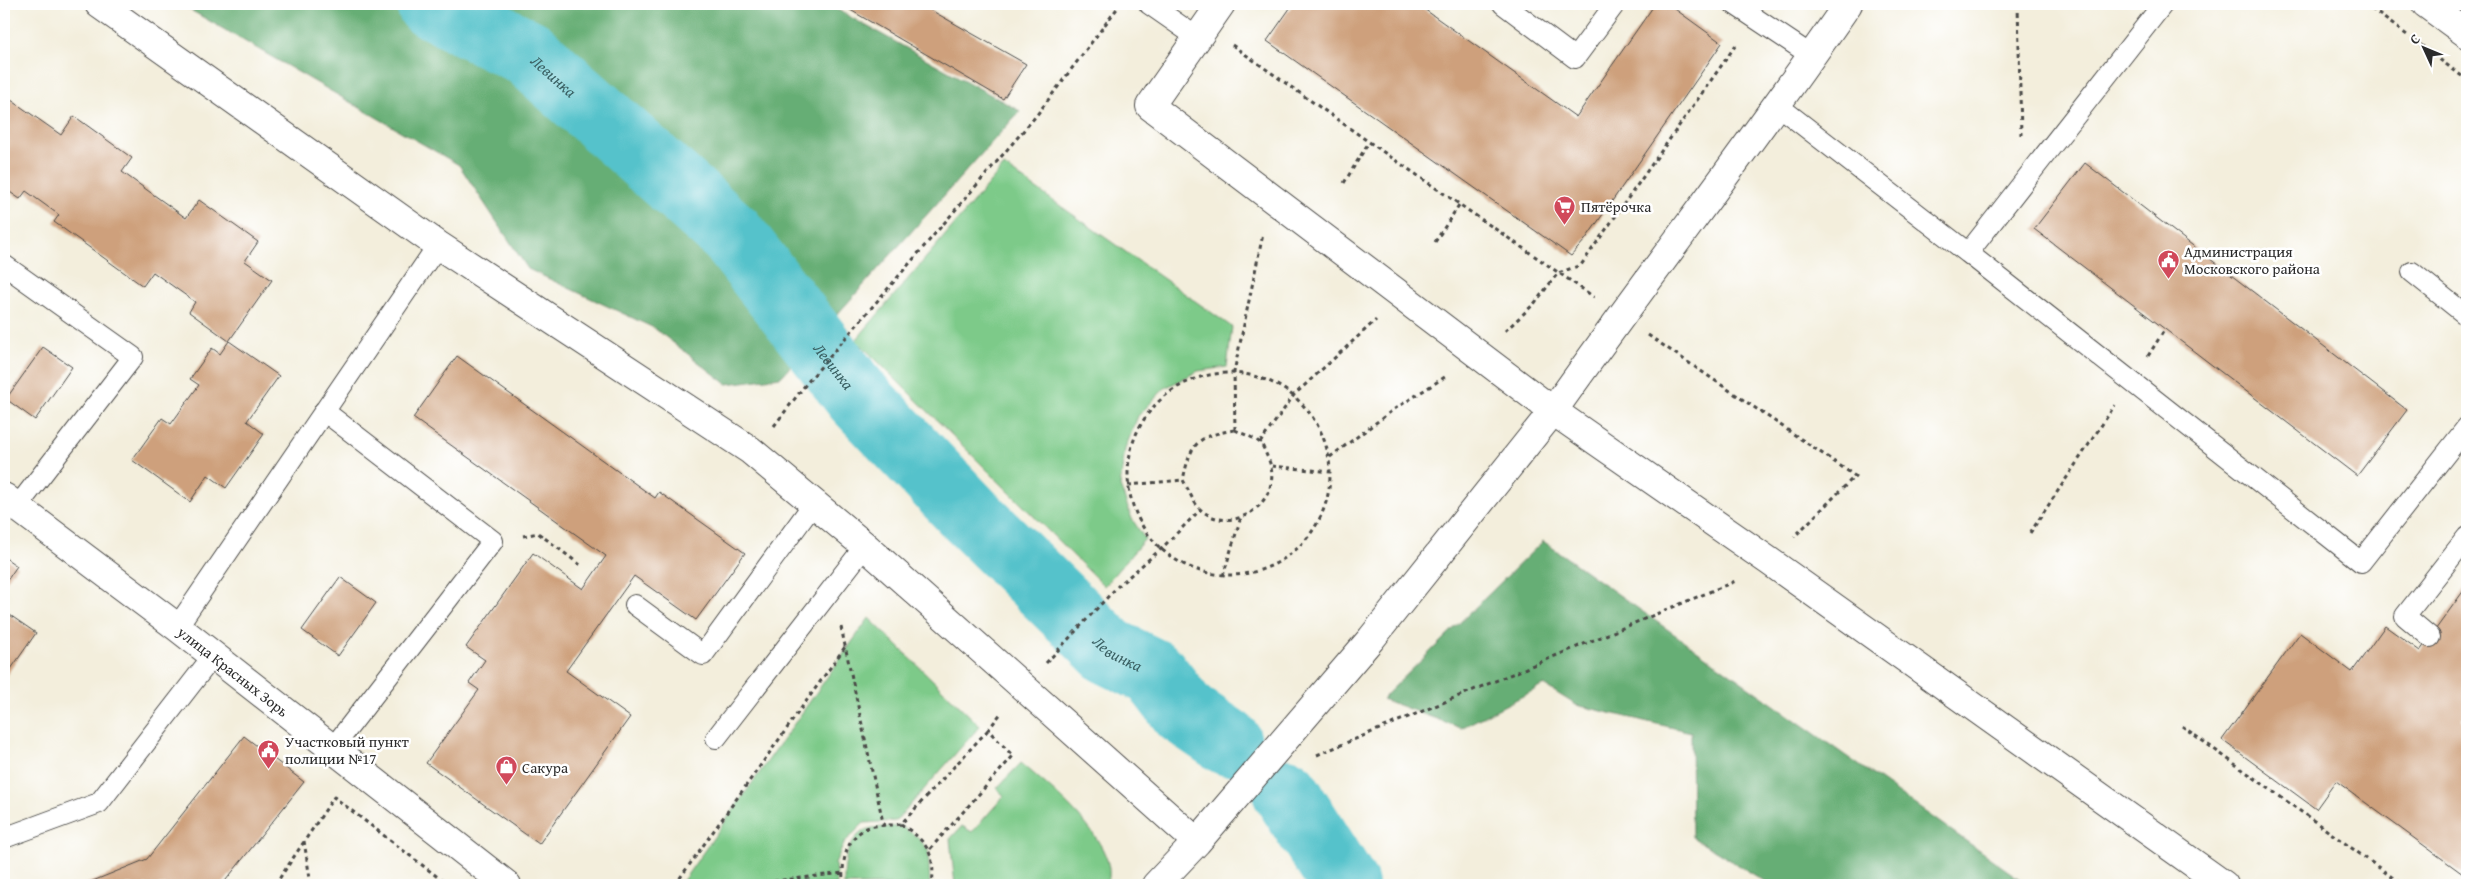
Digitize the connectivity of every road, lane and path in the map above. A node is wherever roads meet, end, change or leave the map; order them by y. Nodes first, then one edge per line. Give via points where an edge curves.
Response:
1 (99, 4) edge
2 (1121, 4) edge
3 (1149, 4) edge
4 (1221, 4) edge
5 (1503, 4) edge
6 (1615, 4) edge
7 (1734, 4) edge
8 (1848, 4) edge
9 (2018, 4) edge
10 (2163, 4) edge
11 (2365, 4) edge
12 (2426, 4) edge
13 (1755, 18) junction
14 (1202, 32) junction
15 (2467, 34) edge
16 (1812, 56) junction
17 (2467, 80) edge
18 (1777, 105) junction
19 (1369, 142) junction
20 (1344, 183) dead end
21 (2023, 184) junction
22 (1459, 205) junction
23 (1263, 234) dead end
24 (1435, 242) dead end
25 (438, 245) junction
26 (1968, 253) junction
27 (4, 265) edge
28 (2412, 272) dead end
29 (1558, 273) junction
30 (1382, 314) dead end
31 (1620, 316) junction
32 (2467, 316) edge
33 (2165, 329) dead end
34 (1479, 355) junction
35 (1234, 372) junction
36 (2130, 381) junction
37 (1294, 395) junction
38 (324, 411) junction
39 (1553, 411) junction
40 (2467, 427) edge
41 (1235, 430) junction
42 (1260, 443) junction
43 (750, 450) junction
44 (1330, 457) junction
45 (1272, 466) junction
46 (1331, 472) junction
47 (1183, 480) junction
48 (1128, 485) junction
49 (10, 502) edge
50 (814, 503) junction
51 (1200, 510) junction
52 (1241, 517) junction
53 (2030, 533) dead end
54 (2467, 537) edge
55 (493, 541) junction
56 (866, 546) junction
57 (1161, 549) junction
58 (1769, 561) junction
59 (583, 567) dead end
60 (1223, 576) junction
61 (832, 586) junction
62 (635, 605) dead end
63 (176, 627) junction
64 (2430, 637) dead end
65 (845, 646) junction
66 (213, 656) junction
67 (1022, 684) junction
68 (2182, 726) dead end
69 (988, 730) junction
70 (716, 738) dead end
71 (332, 749) junction
72 (1316, 756) dead end
73 (900, 824) junction
74 (884, 826) junction
75 (4, 838) edge
76 (304, 840) junction
77 (1197, 842) junction
78 (930, 849) junction
79 (843, 873) junction
80 (276, 885) edge
81 (311, 885) edge
82 (448, 885) edge
83 (507, 885) edge
84 (675, 885) edge
85 (742, 885) edge
86 (843, 885) edge
87 (932, 885) edge
88 (1156, 885) edge
89 (2224, 885) edge
90 (2403, 885) edge

1 - 25 street
2 - 43 path via 1036,116 806,384 780,419
3 - 14 lane
4 - 14 street
5 - 6 lane via 1575,58
7 - 13 lane
8 - 16 street
9 - 21 path
10 - 21 lane
11 - 17 path
12 - 15 street
13 - 16 lane
13 - 29 path via 1581,265
14 - 19 path
14 - 34 street via 1150,106
16 - 18 street
18 - 26 lane
18 - 31 street
19 - 20 path
19 - 22 path
21 - 26 lane
22 - 24 path
22 - 29 path
23 - 35 path
25 - 38 lane
25 - 43 street
26 - 36 lane
27 - 49 lane via 134,356
28 - 32 lane
29 - 31 path
29 - 34 path via 1534,304
30 - 37 path
31 - 39 street
31 - 58 path via 1855,476
33 - 36 path
34 - 39 street
34 - 44 path via 1394,410
35 - 37 path via 1256,376
35 - 41 path
35 - 48 path via 1199,377 1168,393 1144,418 1130,450
36 - 40 lane via 2361,562
36 - 53 path
37 - 42 path
37 - 44 path via 1318,423
38 - 55 lane
38 - 63 lane
39 - 58 street
39 - 77 street via 1371,638
41 - 42 path
41 - 47 path via 1208,434 1188,453
42 - 45 path
43 - 50 street
44 - 46 path
45 - 46 path
45 - 52 path via 1272,483 1266,498 1255,510
46 - 60 path via 1324,513 1300,548 1265,570
47 - 48 path
47 - 51 path
48 - 57 path via 1137,517
49 - 63 street, улица Красных Зорь
50 - 56 street
50 - 62 lane via 702,655
51 - 52 path via 1219,518
51 - 57 path
52 - 60 path
54 - 64 lane via 2405,616
55 - 59 path via 538,533
55 - 71 lane
56 - 61 lane
56 - 67 street
57 - 60 path via 1198,571
57 - 67 path via 1118,586
58 - 72 path via 1730,584
58 - 89 street
61 - 65 path
61 - 70 lane
63 - 66 street, улица Красных Зорь
65 - 74 path
65 - 84 path
66 - 71 street, улица Красных Зорь
66 - 75 lane via 99,803
67 - 69 path
67 - 77 street
68 - 90 path
69 - 73 path
69 - 78 path via 1013,756
71 - 83 street, улица Красных Зорь
73 - 74 path
73 - 78 path via 916,834
74 - 79 path via 865,828 848,845
76 - 80 path
76 - 81 path
76 - 82 path via 334,797
77 - 88 street
78 - 87 path
79 - 85 path
79 - 86 path

